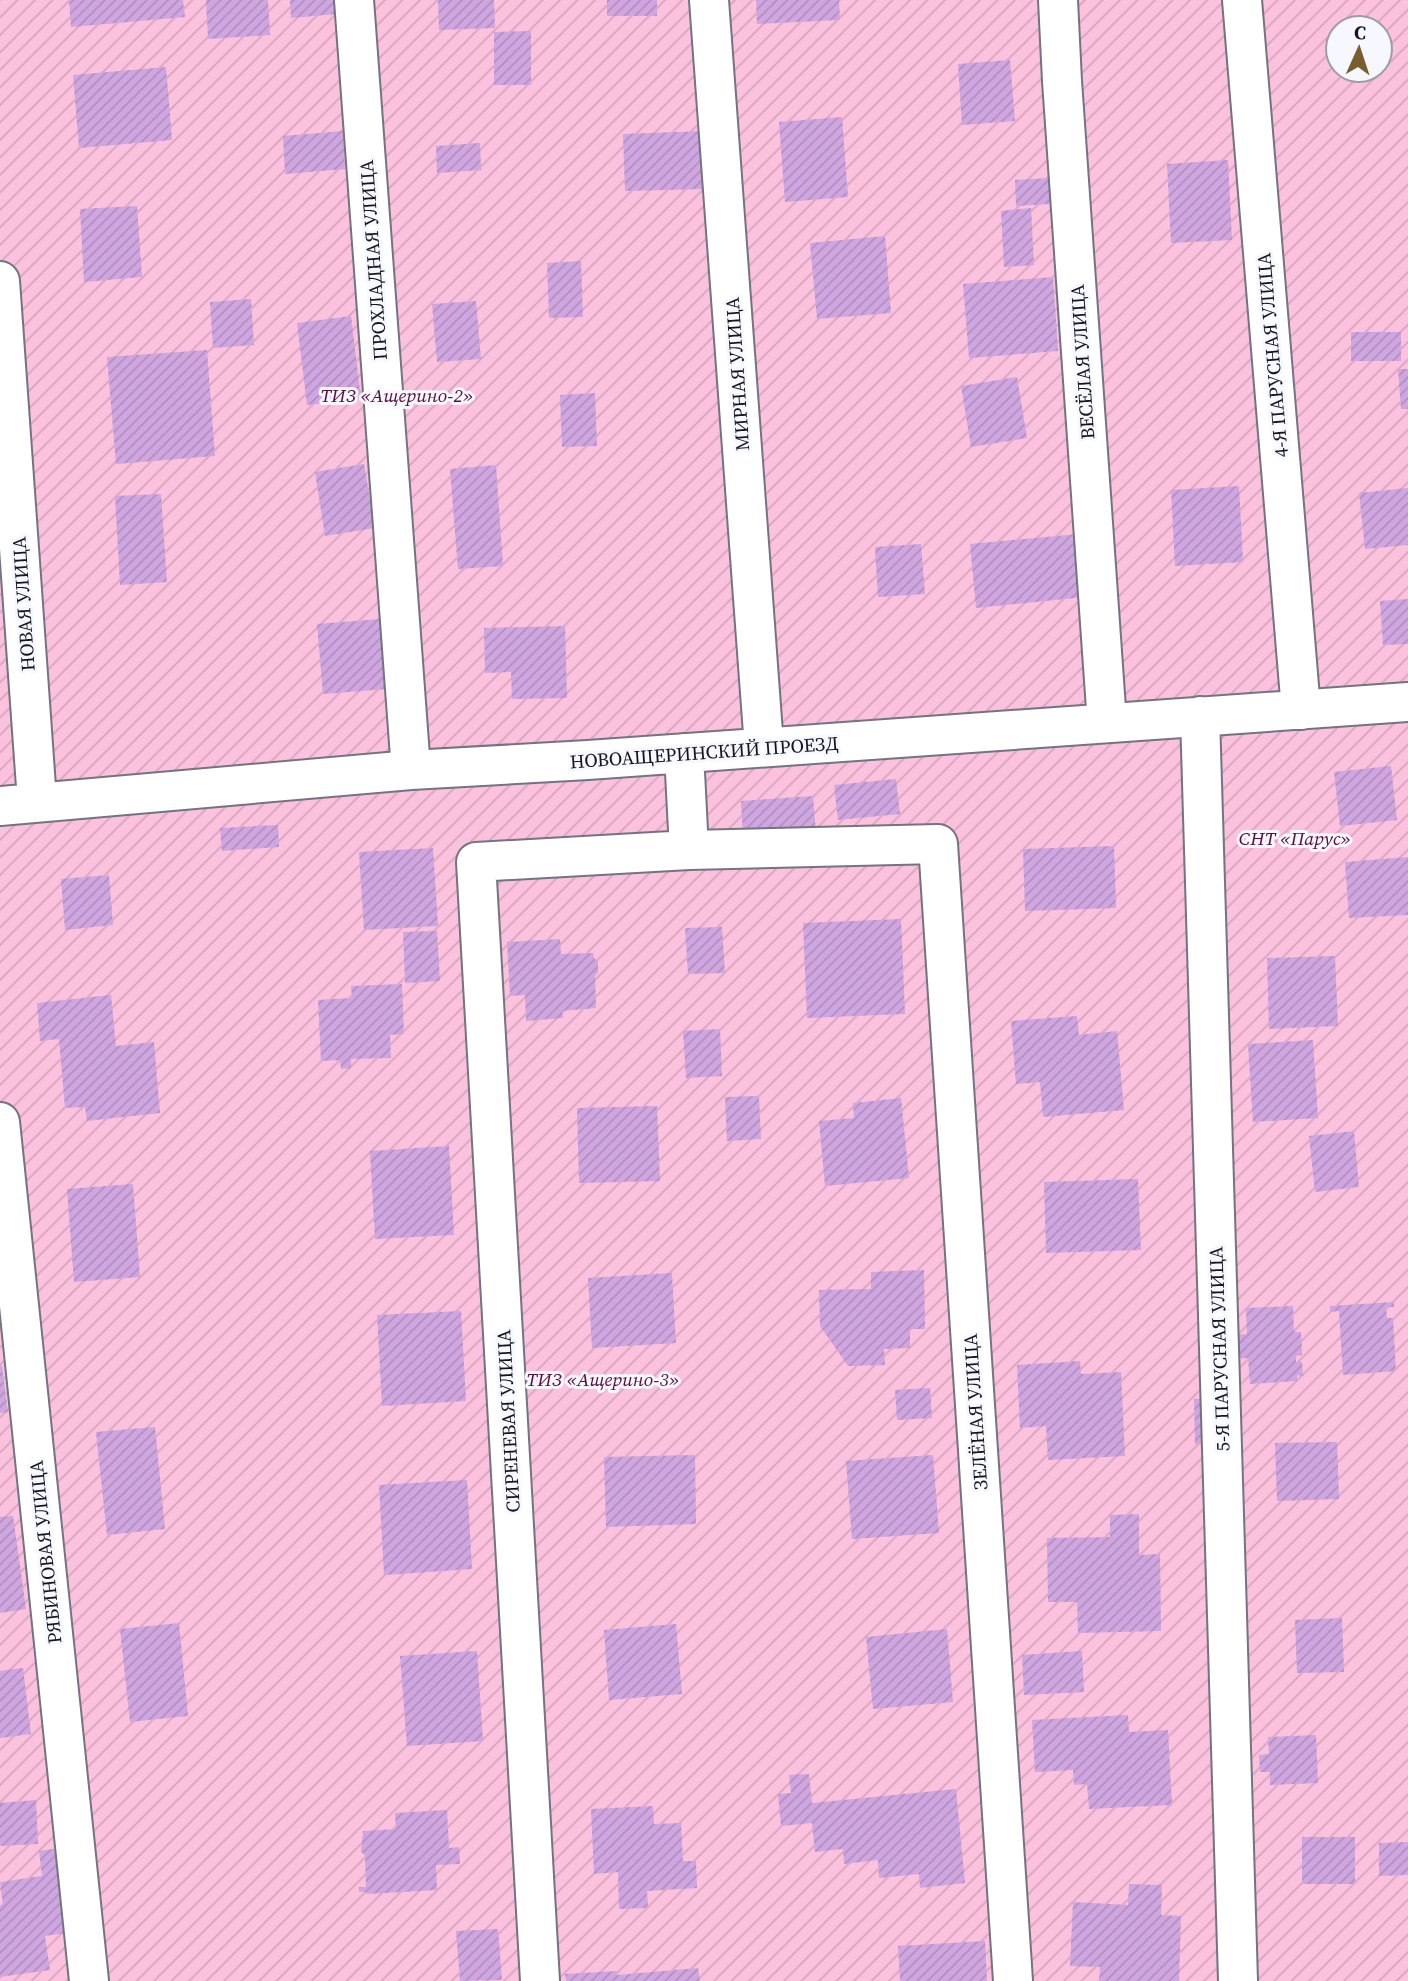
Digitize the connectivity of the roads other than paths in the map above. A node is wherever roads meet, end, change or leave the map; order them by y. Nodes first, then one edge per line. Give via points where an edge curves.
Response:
1 (354, 0) edge
2 (709, 0) edge
3 (1058, 0) edge
4 (1242, 0) edge
5 (0, 281) edge
6 (1408, 702) edge
7 (1301, 710) junction
8 (1200, 716) junction
9 (1107, 723) junction
10 (764, 747) junction
11 (684, 753) junction
12 (411, 770) junction
13 (37, 801) junction
14 (0, 806) edge
15 (689, 850) junction
16 (0, 1122) edge
17 (89, 1981) edge
18 (540, 1981) edge
19 (1013, 1981) edge
20 (1238, 1981) edge

1 - 12 street, ПРОХЛАДНАЯ УЛИЦА
2 - 10 street, МИРНАЯ УЛИЦА
3 - 9 street, ВЕСЁЛАЯ УЛИЦА
4 - 7 street, 4-Я ПАРУСНАЯ УЛИЦА
5 - 13 street, НОВАЯ УЛИЦА
6 - 7 street, НОВОАЩЕРИНСКИЙ ПРОЕЗД
7 - 8 street, НОВОАЩЕРИНСКИЙ ПРОЕЗД
8 - 9 street, НОВОАЩЕРИНСКИЙ ПРОЕЗД
8 - 20 street, 5-Я ПАРУСНАЯ УЛИЦА
9 - 10 street, НОВОАЩЕРИНСКИЙ ПРОЕЗД
10 - 11 street, НОВОАЩЕРИНСКИЙ ПРОЕЗД
11 - 12 street, НОВОАЩЕРИНСКИЙ ПРОЕЗД
11 - 15 street
12 - 13 street, НОВОАЩЕРИНСКИЙ ПРОЕЗД
13 - 14 street, НОВОАЩЕРИНСКИЙ ПРОЕЗД
15 - 18 street, СИРЕНЕВАЯ УЛИЦА via 476,862
15 - 19 street, ЗЕЛЁНАЯ УЛИЦА via 938,844
16 - 17 street, РЯБИНОВАЯ УЛИЦА

